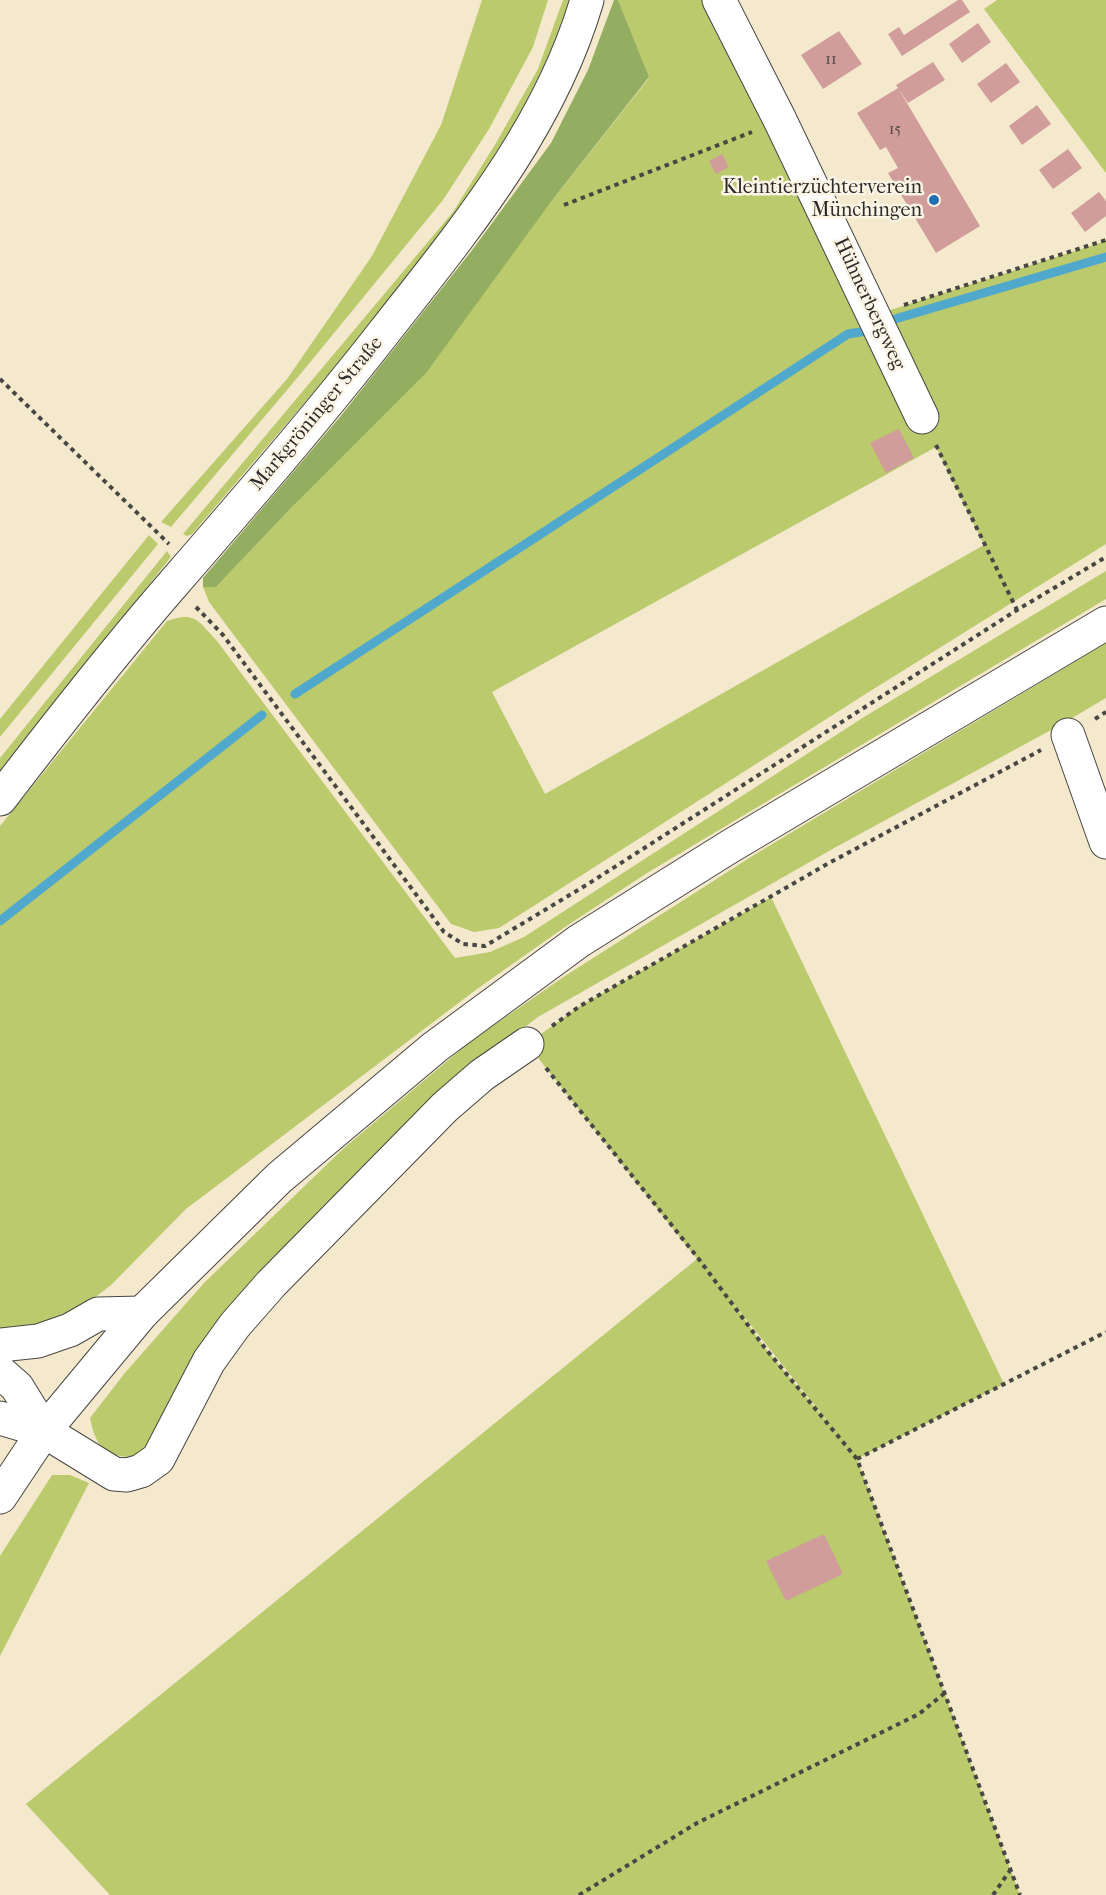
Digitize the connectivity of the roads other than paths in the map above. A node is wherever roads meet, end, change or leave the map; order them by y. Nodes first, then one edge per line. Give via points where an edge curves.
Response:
1 (587, 0) edge
2 (719, 0) edge
3 (922, 417) road end
4 (1106, 623) edge
5 (1068, 735) road end
6 (0, 799) edge
7 (1106, 842) edge
8 (527, 1044) road end
9 (142, 1313) junction
10 (0, 1344) edge
11 (0, 1372) edge
12 (0, 1418) edge
13 (44, 1431) junction
14 (0, 1497) edge

1 - 6 street, Markgröninger Straße via 578,32 548,98 471,222 333,398 182,574
2 - 3 street, Hühnerbergweg
4 - 9 street via 729,847 560,955 435,1047 279,1178
5 - 7 street
8 - 13 street via 445,1107 271,1284 209,1361 159,1459 141,1471 114,1474
9 - 10 street via 98,1314 70,1330 38,1341
9 - 13 street
11 - 13 street via 17,1387
12 - 13 street
13 - 14 street

